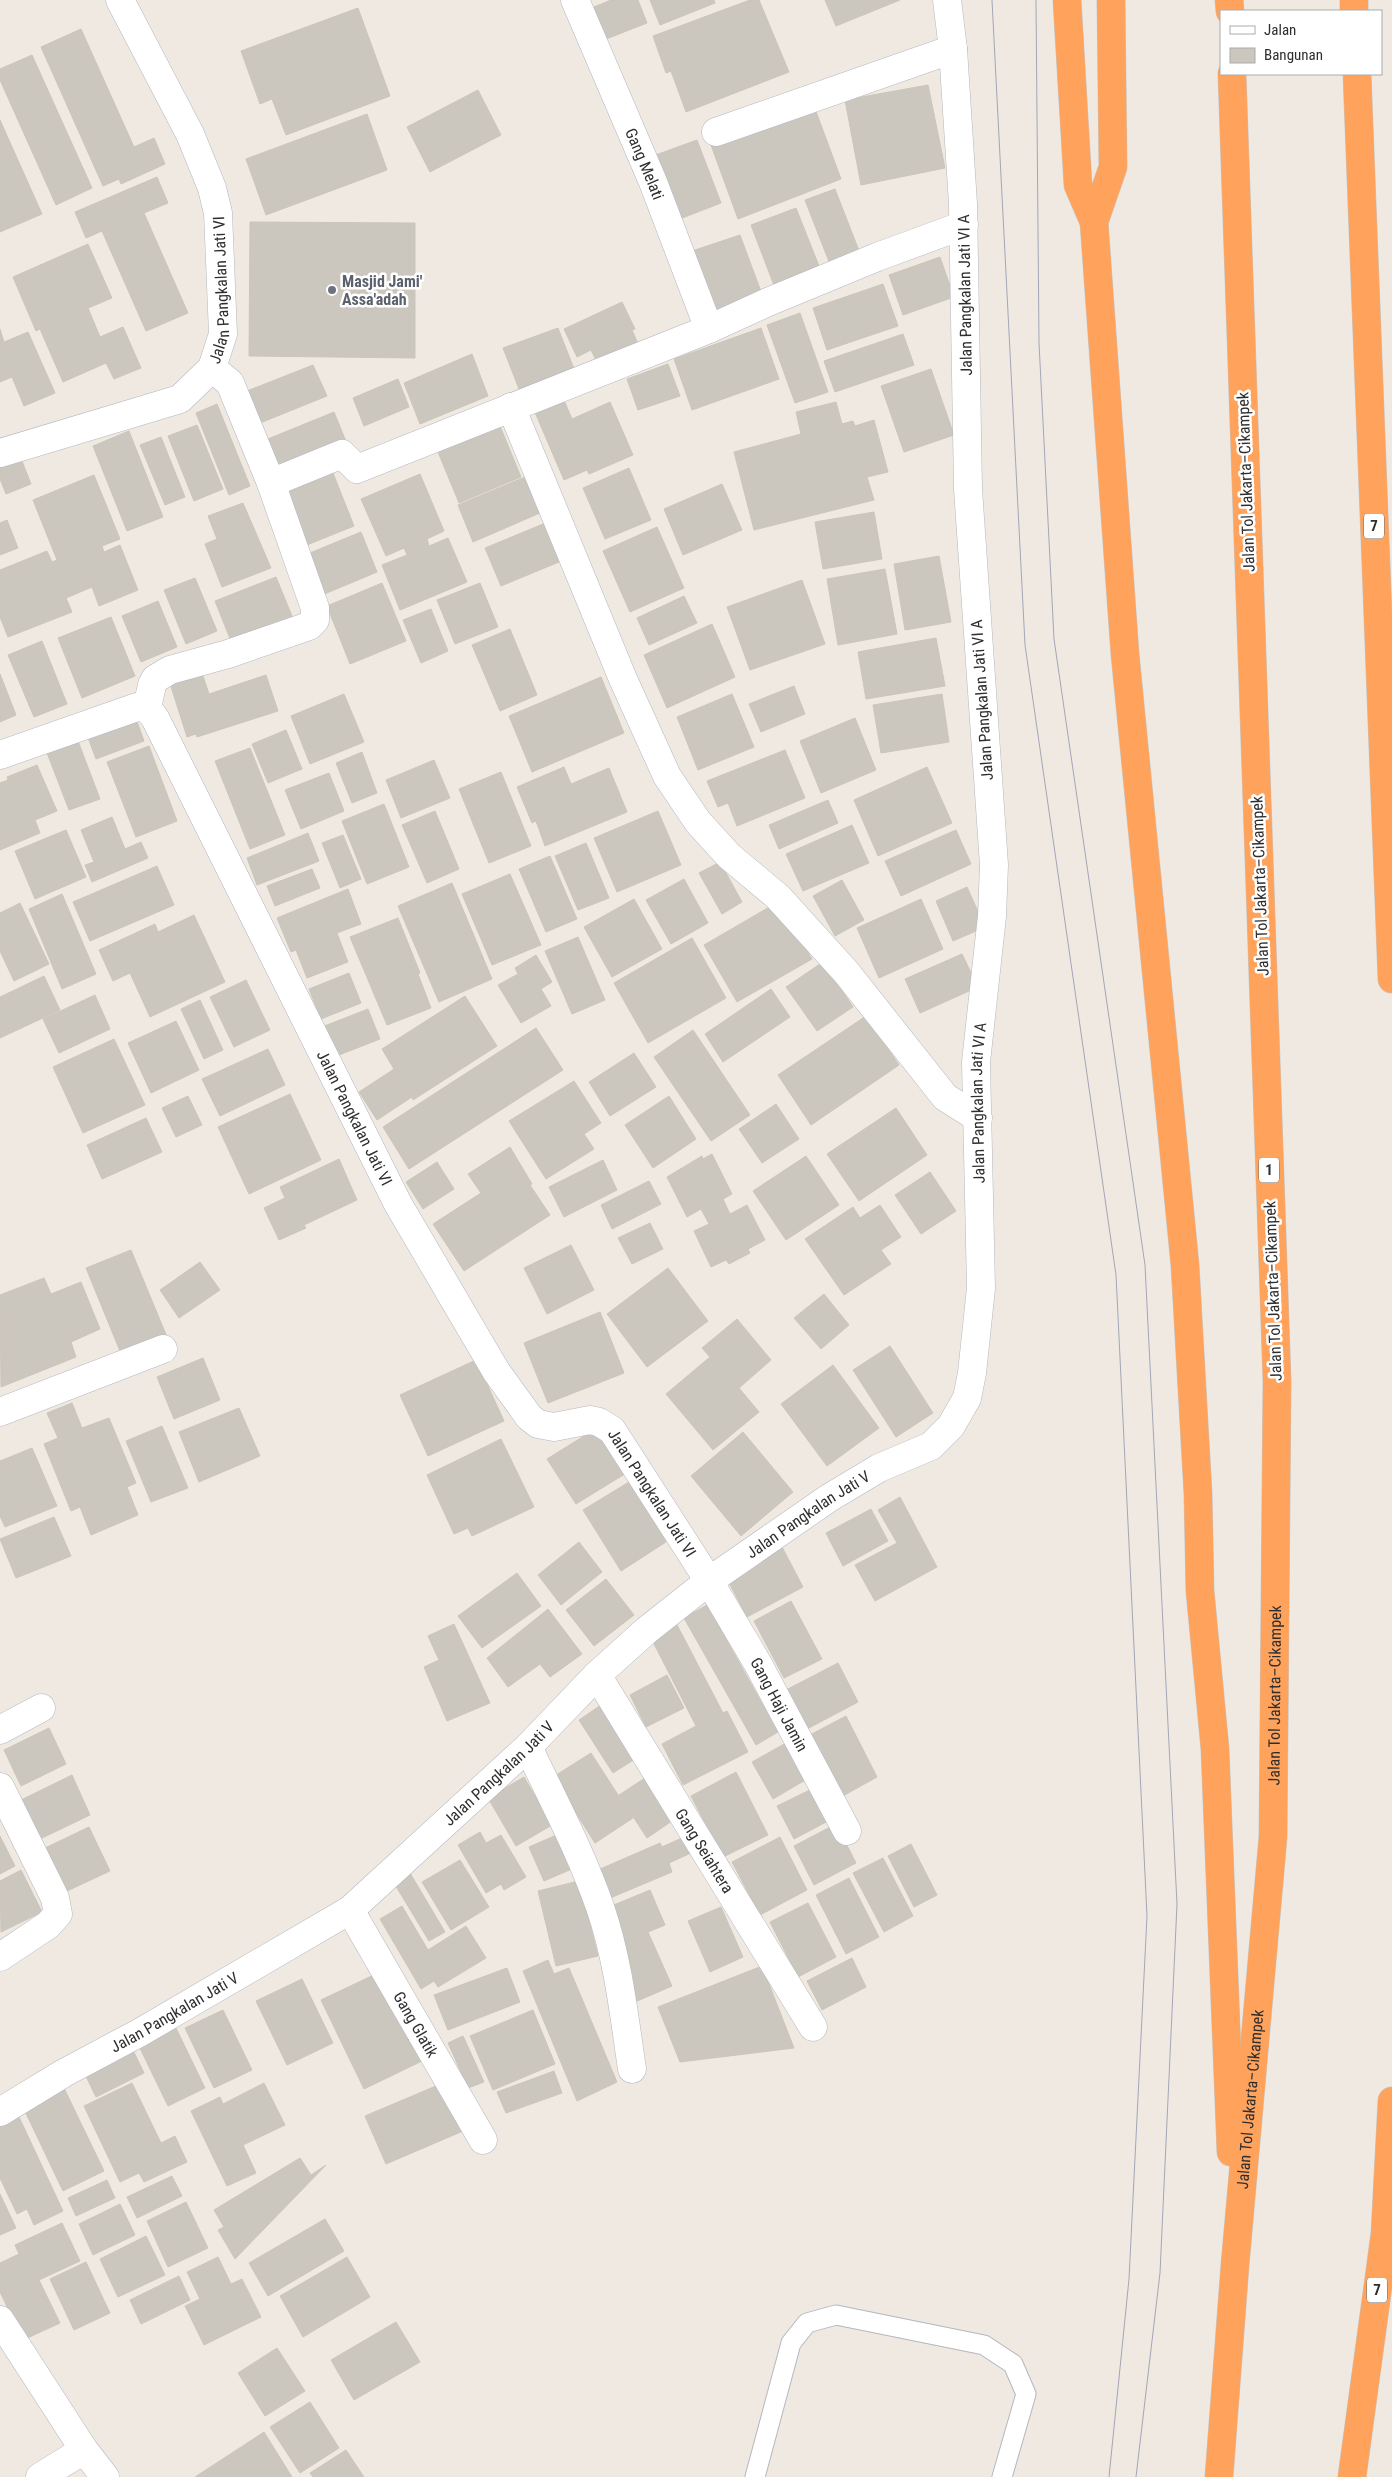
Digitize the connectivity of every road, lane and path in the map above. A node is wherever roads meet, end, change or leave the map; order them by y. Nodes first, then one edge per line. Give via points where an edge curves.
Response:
1 (120, 0) edge
2 (575, 0) edge
3 (947, 0) edge
4 (1067, 0) edge
5 (1111, 0) edge
6 (953, 50) junction
7 (1232, 75) edge
8 (1357, 75) edge
9 (716, 132) dead end
10 (1094, 222) junction
11 (964, 225) junction
12 (708, 329) junction
13 (212, 368) junction
14 (511, 407) junction
15 (0, 453) edge
16 (271, 483) junction
17 (147, 708) junction
18 (0, 755) edge
19 (1392, 979) edge
20 (978, 1118) junction
21 (163, 1349) dead end
22 (967, 1398) joint
23 (1, 1410) edge
24 (709, 1581) junction
25 (597, 1675) junction
26 (41, 1708) dead end
27 (0, 1730) edge
28 (528, 1747) junction
29 (0, 1787) edge
30 (847, 1831) dead end
31 (350, 1910) junction
32 (0, 1957) edge
33 (813, 2027) dead end
34 (632, 2069) dead end
35 (1392, 2101) edge
36 (0, 2112) edge
37 (483, 2140) dead end
38 (1235, 2266) junction
39 (0, 2320) edge
40 (84, 2450) junction
41 (40, 2477) edge
42 (105, 2477) edge
43 (756, 2477) edge
44 (1002, 2477) edge
45 (1219, 2477) edge
46 (1352, 2477) edge

1 - 13 street, Jalan Pangkalan Jati VI via 190,134 212,188 218,213 223,334
2 - 12 street, Gang Melati via 653,182
3 - 6 street, Jalan Pangkalan Jati VI A
4 - 10 highway via 1078,185
5 - 10 highway via 1113,167
6 - 9 street
6 - 11 street, Jalan Pangkalan Jati VI A
7 - 38 highway, Jalan Tol Jakarta–Cikampek / 1 via 1277,1381 1273,1837
8 - 19 highway, 7
10 - 38 highway via 1125,654 1185,1266 1200,1591 1215,1750
11 - 12 street via 858,264
11 - 20 street, Jalan Pangkalan Jati VI A via 968,490 994,865 992,916 976,1062
12 - 14 street
13 - 15 street, Jalan Pangkalan Jati VI via 180,399
13 - 16 street via 230,383
14 - 16 street via 357,469 342,454
14 - 20 street via 623,679 667,776 698,822 729,856 778,897 846,972 945,1097
16 - 17 street via 315,608 315,620 309,626 228,654 170,670 152,685
17 - 18 street via 137,707
17 - 24 street, Jalan Pangkalan Jati VI via 155,718 398,1204 496,1371 529,1417 538,1424 554,1427 590,1420 612,1430
20 - 22 street, Jalan Pangkalan Jati VI A via 981,1288
21 - 23 street
22 - 24 street, Jalan Pangkalan Jati V via 951,1426 931,1446 878,1468
24 - 25 street, Jalan Pangkalan Jati V
24 - 30 street, Gang Haji Jamin via 758,1664
25 - 28 street, Jalan Pangkalan Jati V
25 - 33 street, Gang Seiahtera
26 - 27 street
28 - 31 street, Jalan Pangkalan Jati V
28 - 34 street via 574,1841 600,1908 619,1984
29 - 32 street via 55,1898 58,1914 48,1925
31 - 36 street, Jalan Pangkalan Jati V
31 - 37 street, Gang Glatik
35 - 46 highway, 7 via 1385,2234
38 - 45 highway, Jalan Tol Jakarta–Cikampek
39 - 40 street
40 - 41 street
40 - 42 street
43 - 44 lane via 791,2342 806,2323 836,2315 984,2345 1013,2364 1026,2394

